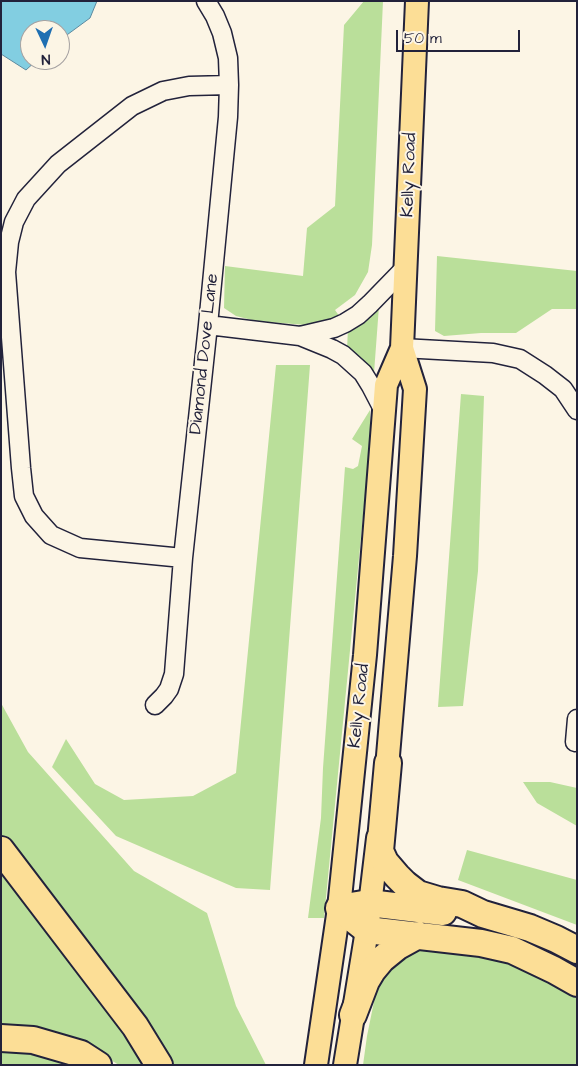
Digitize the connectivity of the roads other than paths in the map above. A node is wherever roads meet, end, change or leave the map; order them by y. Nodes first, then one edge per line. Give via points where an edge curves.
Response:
1 (206, 1) edge
2 (417, 1) edge
3 (229, 85) junction
4 (406, 267) junction
5 (208, 325) junction
6 (300, 336) junction
7 (402, 348) junction
8 (577, 410) edge
9 (384, 411) junction
10 (184, 558) junction
11 (155, 705) dead end
12 (577, 719) edge
13 (575, 742) dead end
14 (388, 763) junction
15 (1, 850) edge
16 (369, 903) junction
17 (339, 908) junction
18 (483, 914) junction
19 (367, 930) junction
20 (418, 935) junction
21 (577, 950) edge
22 (577, 983) edge
23 (353, 1015) junction
24 (1, 1038) edge
25 (98, 1065) edge
26 (159, 1065) edge
27 (316, 1065) edge
28 (345, 1065) edge

1 - 3 street, Diamond Dove Lane via 222,33 228,58
2 - 4 main road, Kelly Road
3 - 5 street, Diamond Dove Lane
3 - 10 street via 189,86 163,91 132,106 58,164 26,199 14,222 6,272 24,496 34,516 51,535 80,548
4 - 6 street via 358,315 334,328
4 - 7 main road, Kelly Road
5 - 6 street
5 - 10 street, Diamond Dove Lane
6 - 9 street via 332,349 352,362 372,386
7 - 8 street via 493,353 520,359 563,389
7 - 9 main road, Kelly Road via 386,385
7 - 14 main road, Kelly Road via 415,389
9 - 17 main road, Kelly Road via 365,655
10 - 11 street, Diamond Dove Lane via 174,674 169,689
12 - 13 street
14 - 16 main road, Kelly Road
14 - 18 highway via 380,851 385,862 418,894 462,904
15 - 26 highway via 135,1026
16 - 17 highway
16 - 18 highway via 464,915
16 - 19 main road, Kelly Road
17 - 19 highway
17 - 27 main road, Kelly Road
18 - 21 highway via 530,928
19 - 20 highway
19 - 23 main road, Kelly Road
20 - 22 highway via 512,950
20 - 23 highway via 398,946 372,971
23 - 28 main road, Kelly Road
24 - 25 highway via 33,1040 81,1054

